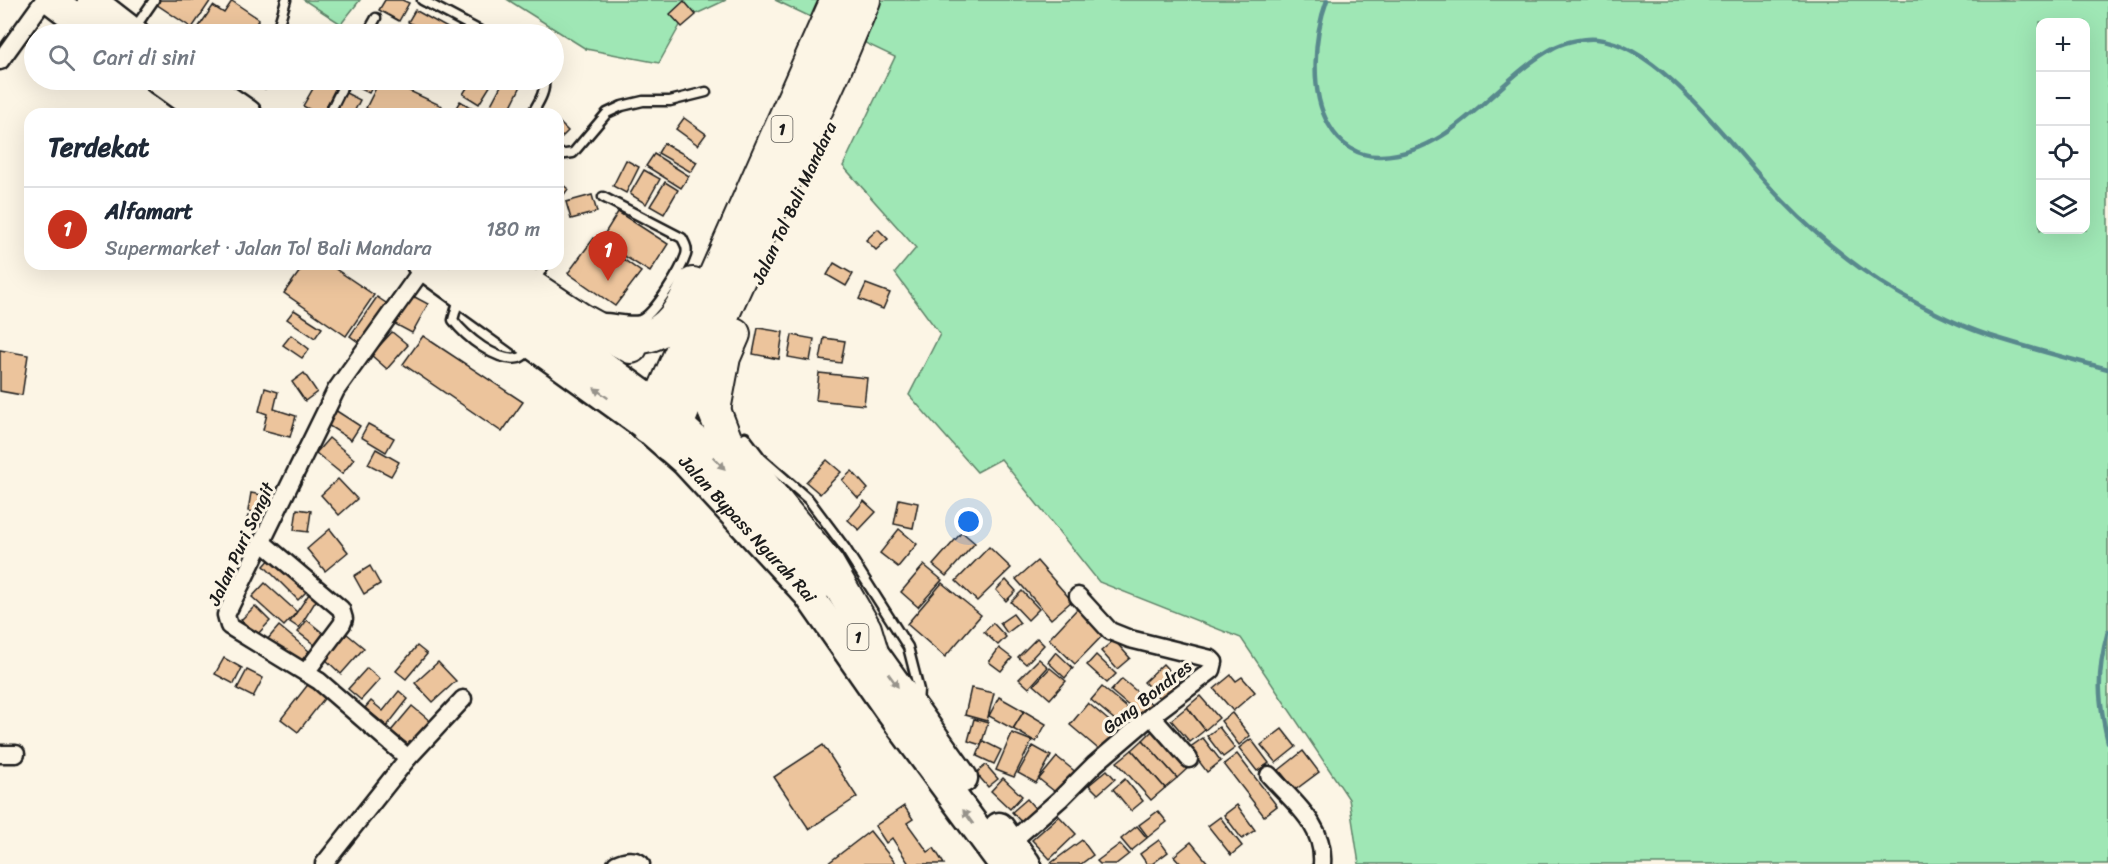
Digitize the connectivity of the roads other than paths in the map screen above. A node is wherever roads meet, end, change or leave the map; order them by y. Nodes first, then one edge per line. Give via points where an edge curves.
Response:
1 (44, 0) edge
2 (52, 0) edge
3 (91, 0) edge
4 (154, 0) edge
5 (286, 0) edge
6 (422, 0) edge
7 (818, 0) edge
8 (837, 0) edge
9 (864, 0) edge
10 (885, 0) edge
11 (376, 18) dead end
12 (27, 24) edge
13 (84, 24) edge
14 (122, 24) edge
15 (139, 24) edge
16 (279, 24) dead end
17 (373, 24) edge
18 (467, 24) edge
19 (24, 28) edge
20 (0, 61) edge
21 (823, 67) junction
22 (184, 90) edge
23 (341, 90) edge
24 (544, 90) edge
25 (706, 92) dead end
26 (202, 97) edge
27 (231, 108) edge
28 (332, 108) edge
29 (536, 108) edge
30 (564, 154) edge
31 (603, 197) dead end
32 (763, 202) junction
33 (420, 270) edge
34 (430, 270) edge
35 (483, 270) edge
36 (507, 270) edge
37 (531, 284) edge
38 (706, 325) junction
39 (574, 329) junction
40 (612, 337) junction
41 (714, 410) junction
42 (663, 425) junction
43 (745, 437) dead end
44 (262, 543) junction
45 (850, 586) junction
46 (1078, 596) dead end
47 (871, 649) junction
48 (306, 672) junction
49 (463, 699) dead end
50 (916, 712) junction
51 (1151, 716) junction
52 (408, 758) junction
53 (1189, 759) dead end
54 (1269, 775) dead end
55 (1003, 860) edge
56 (324, 864) edge
57 (616, 864) edge
58 (641, 864) edge
59 (1322, 864) edge

1 - 12 street
2 - 13 highway
3 - 14 highway
4 - 15 lane
5 - 16 lane
6 - 18 lane
7 - 21 highway, Jalan Tol Bali Mandara / 1
8 - 21 highway, Jalan Tol Bali Mandara / 1
9 - 21 highway, Jalan Tol Bali Mandara / 1
10 - 21 highway, Jalan Tol Bali Mandara / 1
11 - 17 lane
19 - 20 street
21 - 32 highway, Jalan Tol Bali Mandara / 1
21 - 32 highway, 1
21 - 40 highway, Jalan Tol Bali Mandara / 1 via 680,310 667,326 650,335
21 - 41 highway, Jalan Tol Bali Mandara / 1 via 792,206 724,357
22 - 26 highway
23 - 28 lane
24 - 29 lane
25 - 30 lane via 622,106 607,113 573,153
26 - 27 highway
31 - 39 lane via 681,238 687,246 686,256 651,313 639,320
32 - 38 highway, Jalan Tol Bali Mandara / 1
33 - 44 street, Jalan Puri Songit via 336,390
42 -> 34 highway, Jalan Bypass Ngurah Rai / 1 via 536,346
35 - 37 highway, 1
36 - 37 highway, Jalan Tol Bali Mandara / 1
37 - 39 highway, Jalan Tol Bali Mandara / 1
38 - 40 highway, Jalan Tol Bali Mandara / 1 via 645,351
38 - 41 highway, Jalan Tol Bali Mandara / 1
38 - 42 highway, Jalan Tol Bali Mandara / 1
39 - 40 highway, Jalan Tol Bali Mandara / 1
39 - 42 highway, Jalan Bypass Ngurah Rai / 1
41 - 45 highway, Jalan Tol Bali Mandara / 1 via 726,441 828,565
42 -> 47 highway, Jalan Bypass Ngurah Rai / 1 via 745,490
55 -> 42 highway, Jalan Bypass Ngurah Rai / 1 via 807,594
43 - 45 lane via 761,458 809,500
44 - 48 street via 343,613 342,624
44 - 48 street, Jalan Puri Songit via 226,622
45 - 47 highway, Jalan Tol Bali Mandara / 1
45 - 50 lane via 908,647 919,690
46 - 51 street, Gang Bondres via 1110,631 1214,662 1212,670
47 -> 50 highway, Jalan Bypass Ngurah Rai / 1
48 - 52 street, Jalan Puri Songit
49 - 52 street
50 - 55 highway, Jalan Bypass Ngurah Rai / 1
51 - 53 street
51 - 55 street, Gang Bondres via 1095,764
52 - 56 street
54 - 59 street via 1313,825 1320,839
57 - 58 street

